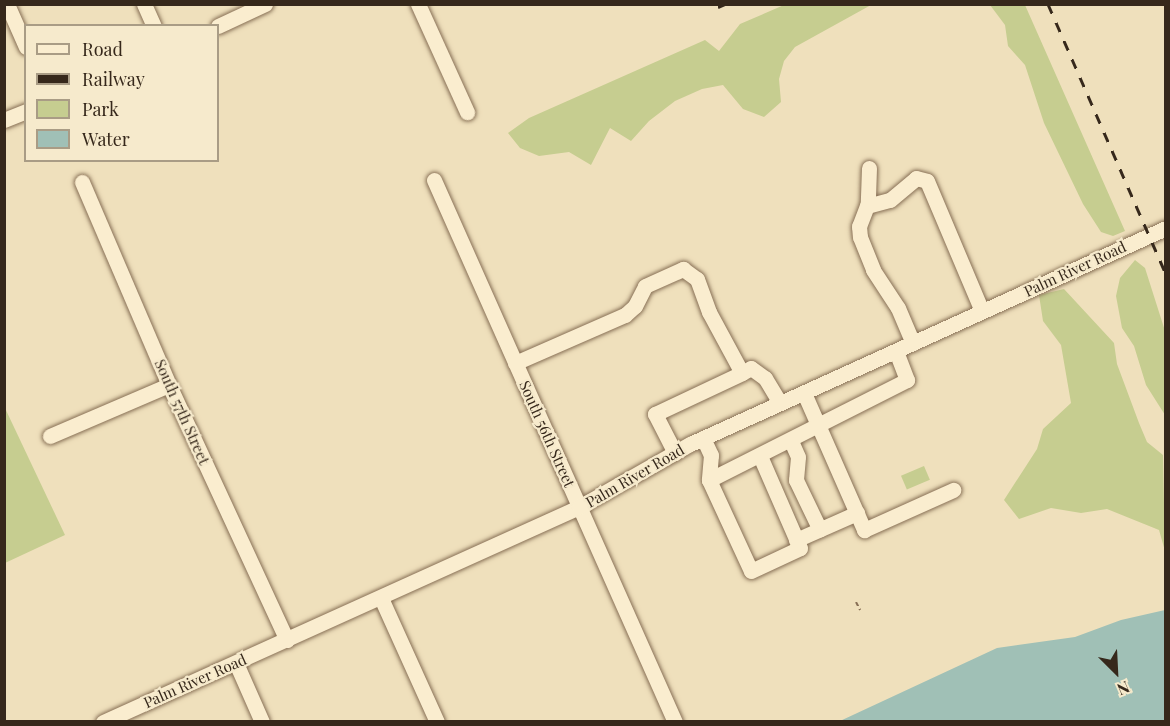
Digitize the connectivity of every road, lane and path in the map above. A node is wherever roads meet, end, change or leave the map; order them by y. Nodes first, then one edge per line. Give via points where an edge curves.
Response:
1 (7, 4) edge
2 (144, 4) edge
3 (265, 4) edge
4 (418, 4) edge
5 (153, 24) edge
6 (219, 26) edge
7 (24, 42) edge
8 (24, 112) edge
9 (466, 112) dead end
10 (4, 120) edge
11 (869, 168) dead end
12 (434, 180) dead end
13 (82, 182) dead end
14 (867, 206) junction
15 (1166, 228) edge
16 (982, 311) junction
17 (913, 343) junction
18 (896, 351) junction
19 (515, 363) junction
20 (742, 373) junction
21 (168, 385) junction
22 (804, 393) junction
23 (780, 403) junction
24 (818, 426) junction
25 (50, 436) dead end
26 (703, 438) junction
27 (791, 441) junction
28 (675, 453) junction
29 (760, 456) junction
30 (709, 480) junction
31 (953, 490) dead end
32 (579, 507) junction
33 (857, 513) junction
34 (819, 530) junction
35 (796, 540) junction
36 (381, 598) junction
37 (856, 602) dead end
38 (860, 610) dead end
39 (287, 640) junction
40 (236, 663) junction
41 (103, 722) edge
42 (262, 722) edge
43 (438, 722) edge
44 (675, 722) edge

1 - 7 street
2 - 5 street
3 - 6 street
4 - 9 street
8 - 10 street
11 - 14 street
12 - 19 street, South 56th Street
13 - 21 street, South 57th Street
14 - 16 street via 890,200 916,178 927,181
14 - 17 street via 859,226 865,253 898,308
15 - 16 street, Palm River Road
16 - 17 street, Palm River Road
17 - 18 street, Palm River Road
18 - 22 street, Palm River Road
18 - 24 street via 908,380
19 - 20 street via 626,315 645,286 683,269 697,279 709,312
19 - 32 street, South 56th Street
20 - 23 street via 751,368 765,378
20 - 28 street via 655,414
21 - 25 street
21 - 39 street, South 57th Street
22 - 23 street, Palm River Road
22 - 24 street
23 - 26 street, Palm River Road
24 - 27 street
24 - 33 street
26 - 28 street, Palm River Road
26 - 30 street via 711,455
27 - 29 street
27 - 34 street via 798,457 796,480
28 - 32 street, Palm River Road
29 - 30 street
29 - 35 street
30 - 35 street via 751,571 800,548
31 - 33 street via 864,530
32 - 36 street, Palm River Road
32 - 44 street, South 56th Street
33 - 34 street
34 - 35 street
36 - 39 street, Palm River Road
36 - 43 street
37 - 38 path
39 - 40 street, Palm River Road
40 - 41 street, Palm River Road
40 - 42 street

